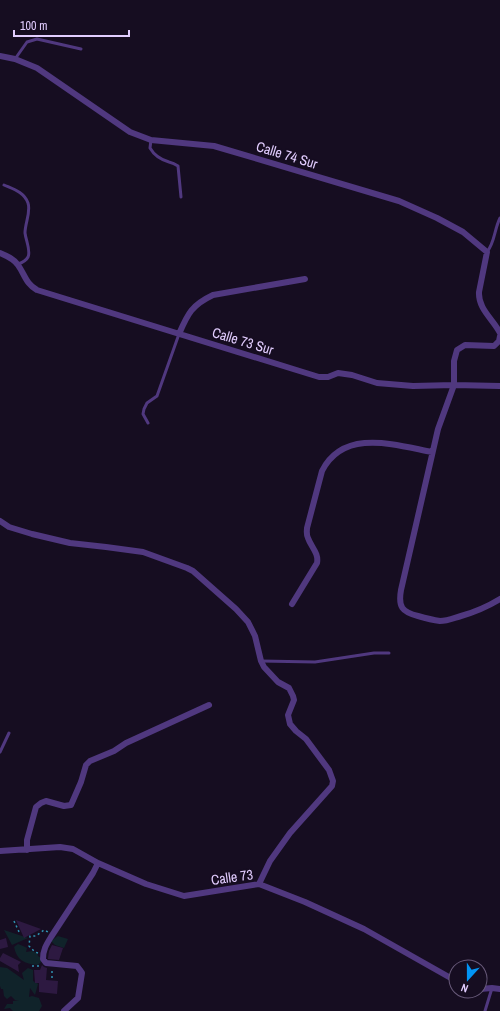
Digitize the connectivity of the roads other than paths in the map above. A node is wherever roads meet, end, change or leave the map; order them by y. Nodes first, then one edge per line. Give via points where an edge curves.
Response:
1 (81, 49) dead end
2 (0, 56) edge
3 (15, 59) junction
4 (150, 140) junction
5 (4, 185) dead end
6 (180, 197) dead end
7 (500, 218) edge
8 (495, 233) junction
9 (500, 235) edge
10 (487, 252) junction
11 (0, 253) edge
12 (18, 264) junction
13 (305, 280) dead end
14 (500, 333) edge
15 (179, 334) junction
16 (500, 336) edge
17 (454, 385) junction
18 (500, 386) edge
19 (148, 423) dead end
20 (432, 452) junction
21 (0, 521) edge
22 (500, 599) edge
23 (292, 604) dead end
24 (389, 653) dead end
25 (261, 661) junction
26 (209, 705) dead end
27 (9, 733) dead end
28 (0, 752) edge
29 (27, 850) junction
30 (0, 852) edge
31 (98, 863) junction
32 (258, 884) junction
33 (448, 976) edge
34 (488, 988) edge
35 (492, 988) junction
36 (500, 989) edge
37 (64, 1011) edge
38 (485, 1011) edge

1 - 3 lane via 36,40 27,42
2 - 3 street, Calle 74 Sur
3 - 4 street, Calle 74 Sur via 37,68 130,132
4 - 6 lane via 150,148 156,156 178,166
4 - 10 street, Calle 74 Sur via 214,146 400,201 463,232
5 - 12 lane via 21,193 28,204 25,231 29,252 26,260
7 - 8 lane
8 - 9 lane
8 - 10 lane via 493,243
10 - 14 street via 479,298
11 - 12 street
12 - 15 street, Calle 73 Sur via 27,282 37,290
13 - 15 street via 213,295 194,306
15 - 17 street, Calle 73 Sur via 319,377 338,373 377,383 414,386
15 - 19 lane via 157,396 146,403 144,414
16 - 17 street via 494,346 465,345 457,350 454,361
17 - 18 street, Calle 73 Sur
17 - 20 street
20 - 22 street via 401,590 400,605 413,615 439,621 474,612
20 - 23 street via 367,442 342,449 332,457 322,472 307,528 308,540 318,559 317,563
21 - 25 street via 9,527 70,543 143,552 193,571 248,622 255,636
24 - 25 lane via 315,662
25 - 32 street via 278,682 289,688 294,700 288,715 290,724 306,739 329,770 333,781 332,786 290,833
26 - 29 street via 126,743 86,765 72,805 64,806 46,801 36,807 27,840
27 - 28 lane
29 - 30 street, Calle 73
29 - 31 street, Calle 73 via 73,848
31 - 32 street, Calle 73 via 146,884 184,896
31 - 37 street via 45,947 43,955 46,963 77,966 82,973 78,998
32 - 33 street, Calle 73 via 364,929
34 - 35 street
35 - 36 street
35 - 38 lane

